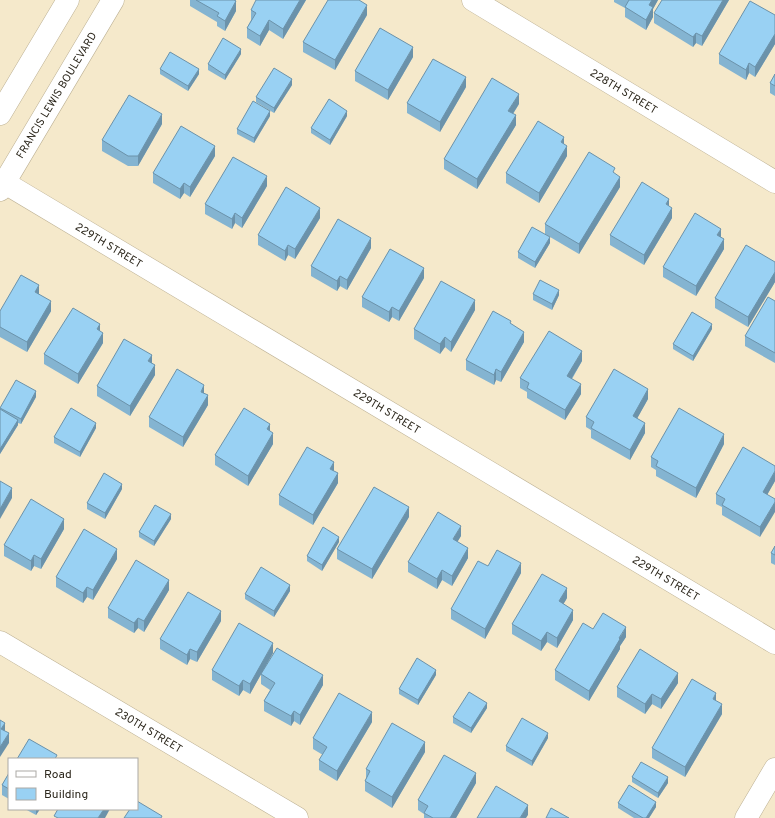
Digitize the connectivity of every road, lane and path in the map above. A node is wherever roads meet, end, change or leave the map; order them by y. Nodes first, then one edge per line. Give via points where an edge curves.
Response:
1 (68, 0) edge
2 (113, 0) edge
3 (472, 0) edge
4 (0, 114) edge
5 (775, 182) edge
6 (1, 184) edge
7 (0, 642) edge
8 (775, 643) edge
9 (775, 769) edge
10 (297, 818) edge
11 (746, 818) edge

1 - 4 street
2 - 6 street, FRANCIS LEWIS BOULEVARD
3 - 5 street, 228TH STREET
6 - 8 street, 229TH STREET
7 - 10 street, 230TH STREET
9 - 11 street

